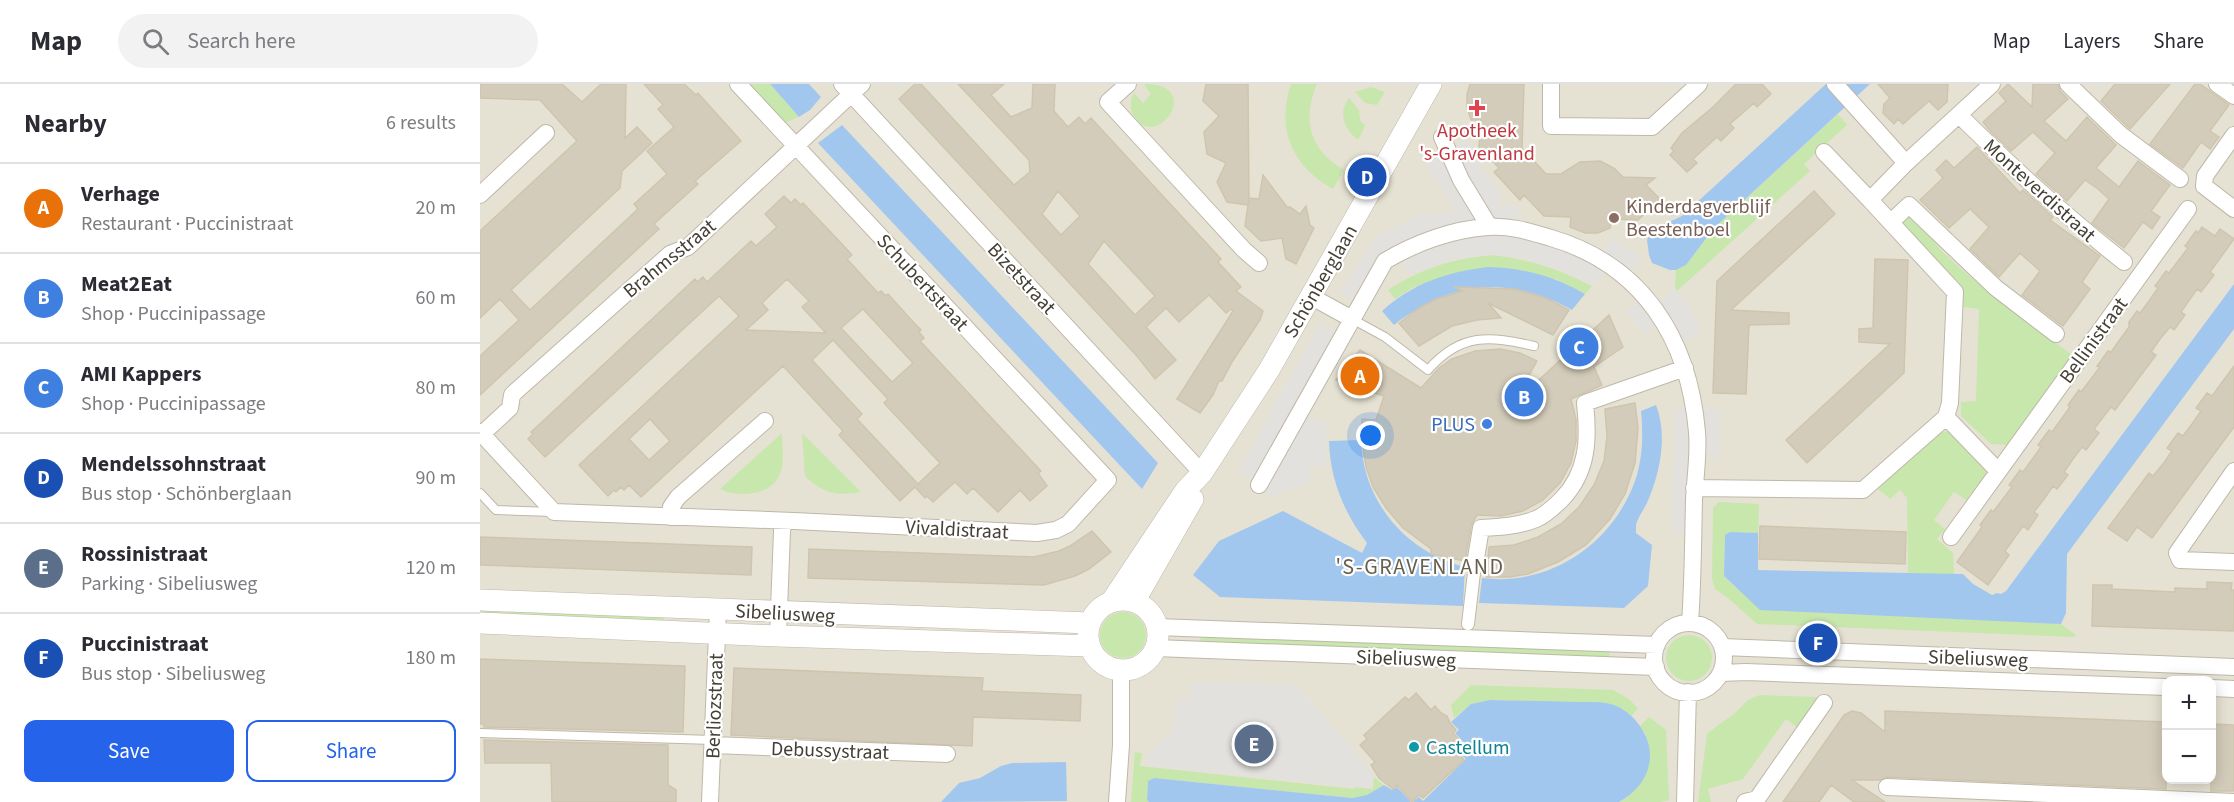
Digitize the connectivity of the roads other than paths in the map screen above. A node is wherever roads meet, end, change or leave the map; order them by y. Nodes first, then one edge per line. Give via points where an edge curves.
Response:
1 (738, 84) edge
2 (1128, 84) edge
3 (1431, 84) edge
4 (1551, 84) edge
5 (1699, 84) edge
6 (1835, 84) edge
7 (1992, 84) edge
8 (2068, 84) edge
9 (2217, 84) edge
10 (852, 87) edge
11 (2234, 96) edge
12 (1959, 115) junction
13 (546, 134) dead end
14 (2234, 135) edge
15 (1442, 137) dead end
16 (795, 146) junction
17 (1824, 152) dead end
18 (1906, 162) junction
19 (2180, 179) dead end
20 (480, 195) edge
21 (1870, 200) junction
22 (2188, 209) dead end
23 (2234, 209) edge
24 (1891, 222) junction
25 (1488, 226) junction
26 (2124, 262) dead end
27 (1259, 263) dead end
28 (1312, 297) junction
29 (1352, 319) junction
30 (2056, 334) dead end
31 (1534, 346) dead end
32 (1685, 368) junction
33 (1946, 417) junction
34 (765, 421) dead end
35 (481, 433) edge
36 (1998, 471) junction
37 (2234, 471) edge
38 (1202, 473) junction
39 (1108, 480) joint
40 (1259, 485) dead end
41 (1694, 488) junction
42 (480, 493) edge
43 (554, 512) junction
44 (670, 517) junction
45 (784, 521) junction
46 (1951, 537) dead end
47 (2234, 562) edge
48 (1475, 564) joint
49 (480, 600) edge
50 (1111, 602) junction
51 (1134, 602) junction
52 (718, 610) junction
53 (778, 613) junction
54 (480, 623) edge
55 (1090, 623) junction
56 (1690, 623) junction
57 (1468, 624) dead end
58 (717, 633) junction
59 (778, 636) junction
60 (1156, 638) junction
61 (1657, 645) junction
62 (1090, 646) junction
63 (1722, 647) junction
64 (2234, 667) edge
65 (1656, 668) junction
66 (1121, 670) junction
67 (1720, 673) junction
68 (2162, 687) edge
69 (2216, 688) edge
70 (2234, 689) edge
71 (1688, 692) junction
72 (1824, 703) dead end
73 (480, 733) edge
74 (713, 743) junction
75 (947, 754) dead end
76 (1887, 787) dead end
77 (710, 802) edge
78 (1117, 802) edge
79 (1684, 802) edge
80 (1745, 802) edge
81 (2234, 802) edge

1 - 16 street, Schubertstraat
2 - 27 street via 1108,102
3 - 28 street, Schönberglaan
4 - 5 street via 1551,126 1653,127
6 - 18 street
7 - 12 street
8 - 19 street via 2121,135
9 - 11 street
10 - 16 street, Brahmsstraat
10 - 38 street, Bizetstraat
12 - 18 street
12 - 26 street, Monteverdistraat via 2071,220
13 - 20 street
14 - 23 street via 2205,176 2204,186
15 - 25 street
16 - 35 street, Brahmsstraat via 688,247 670,254 515,392 510,408
16 - 39 street, Schubertstraat
17 - 21 street
18 - 21 street
21 - 24 street
22 - 36 street, Bellinistraat
24 - 30 street, Bellinistraat via 1909,205 1996,288
24 - 33 street via 1955,292
25 - 29 street via 1434,239 1385,261
25 - 32 street via 1527,230 1567,242 1599,258 1651,302 1671,333
28 - 29 street
28 - 38 street, Schönberglaan
29 - 31 lane via 1385,337 1428,370 1440,357 1479,338 1500,338
29 - 40 street
32 - 41 street via 1697,434
32 - 48 street via 1585,403 1586,450 1582,471 1569,491 1537,519 1481,528
33 - 36 street
33 - 41 street via 1863,490
34 - 44 street via 678,497
35 - 43 street
36 - 46 street, Bellinistraat
37 - 47 street via 2176,553 2180,560
38 - 50 street, Schönberglaan via 1185,491
38 - 51 street, Schönberglaan via 1191,506
39 - 45 street, Vivaldistraat via 1068,524 1037,534
41 - 56 street
42 - 43 lane via 496,510
43 - 44 street, Vivaldistraat
44 - 45 street, Vivaldistraat
45 - 53 street
48 - 57 street
49 - 52 street, Sibeliusweg
50 - 51 street
50 - 55 street
51 - 60 street via 1148,610
52 - 53 street, Sibeliusweg
52 - 58 street, Berliozstraat
53 - 55 street, Sibeliusweg
53 - 59 street
54 - 58 street, Sibeliusweg
55 - 62 street
56 - 61 street via 1670,629
56 - 63 street via 1710,630
58 - 59 street, Sibeliusweg
58 - 74 street, Berliozstraat
59 - 62 street, Sibeliusweg
60 - 61 street, Sibeliusweg
60 - 65 street, Sibeliusweg
60 - 66 street via 1147,660
61 - 65 street
62 - 66 street via 1105,665
63 - 64 street, Sibeliusweg
63 - 67 street
65 - 71 street via 1668,685
66 - 78 street
67 - 68 street, Sibeliusweg
67 - 71 street via 1709,686
69 - 70 street
71 - 79 street
72 - 80 street via 1757,799
73 - 74 lane
74 - 75 street, Debussystraat
74 - 77 street, Berliozstraat
76 - 81 street

